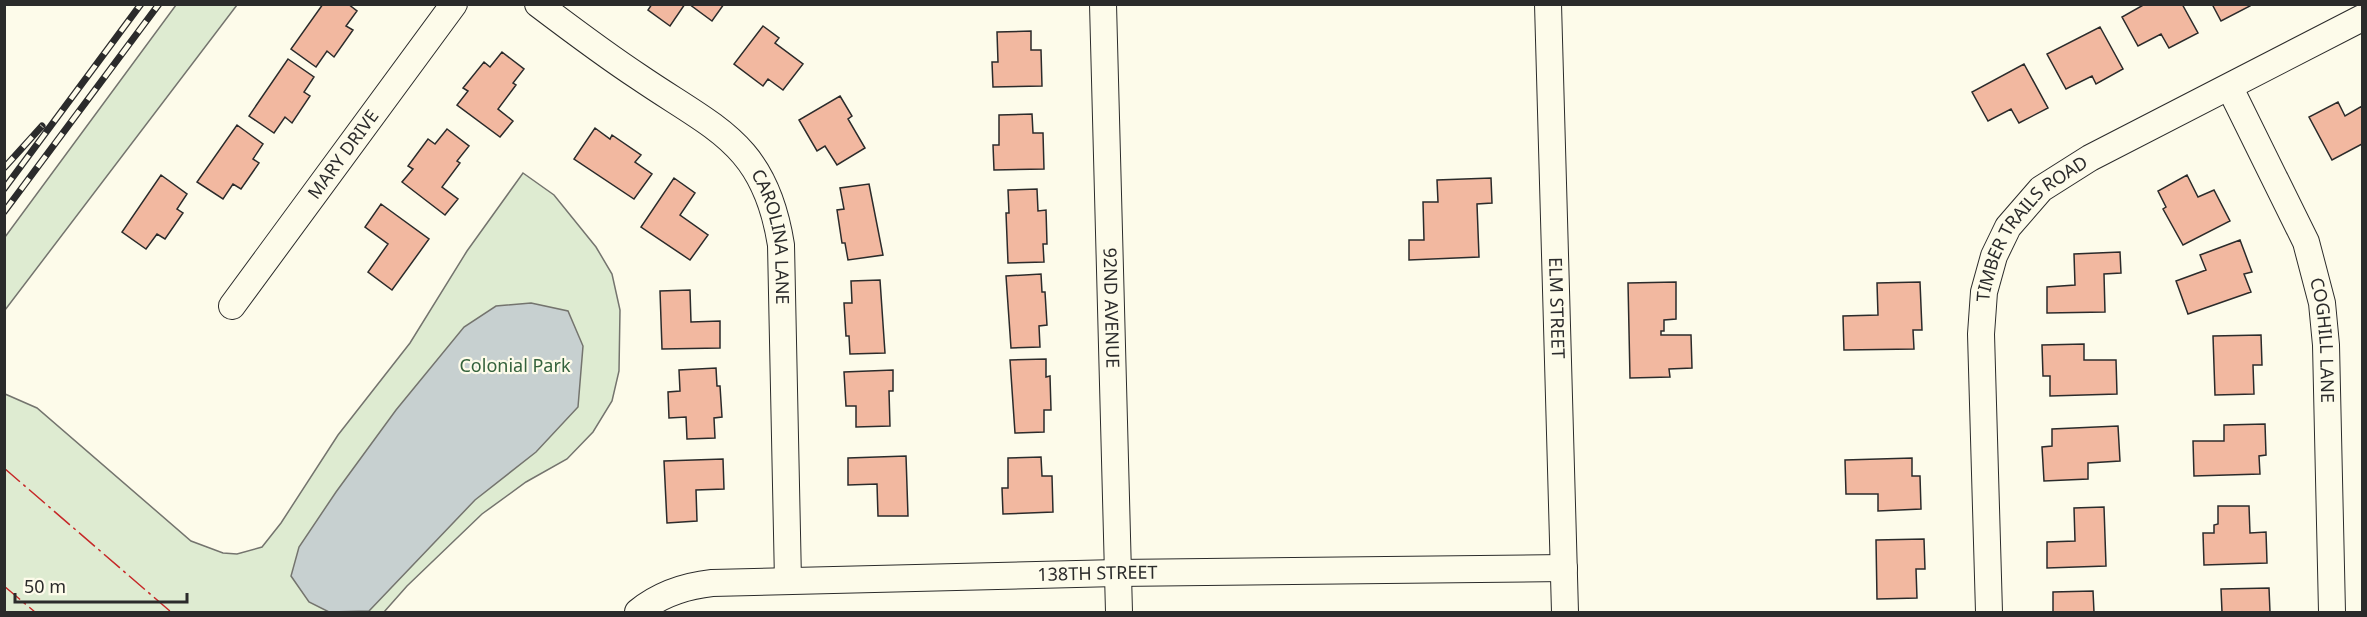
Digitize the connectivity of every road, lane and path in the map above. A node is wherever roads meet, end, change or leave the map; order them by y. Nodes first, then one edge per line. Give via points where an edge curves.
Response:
1 (454, 4) edge
2 (537, 4) edge
3 (1103, 4) edge
4 (1548, 4) edge
5 (2362, 18) edge
6 (2230, 88) junction
7 (232, 306) dead end
8 (1564, 568) junction
9 (1117, 573) junction
10 (788, 581) junction
11 (638, 612) edge
12 (1119, 612) edge
13 (1565, 612) edge
14 (1989, 612) edge
15 (2332, 612) edge

1 - 7 street, MARY DRIVE
2 - 10 street, CAROLINA LANE via 719,128 738,145 771,200 781,245
3 - 9 street, 92ND AVENUE
4 - 8 street, ELM STREET
5 - 6 street, TIMBER TRAILS ROAD
6 - 14 street, TIMBER TRAILS ROAD via 2090,158 2041,189 2014,221 1994,256 1984,292 1981,334
6 - 15 street, COGHILL LANE via 2306,242 2322,303
8 - 9 street, 138TH STREET
8 - 13 street, ELM STREET
9 - 10 street, 138TH STREET
9 - 12 street, 92ND AVENUE
10 - 11 street, 138TH STREET via 694,585 666,594

